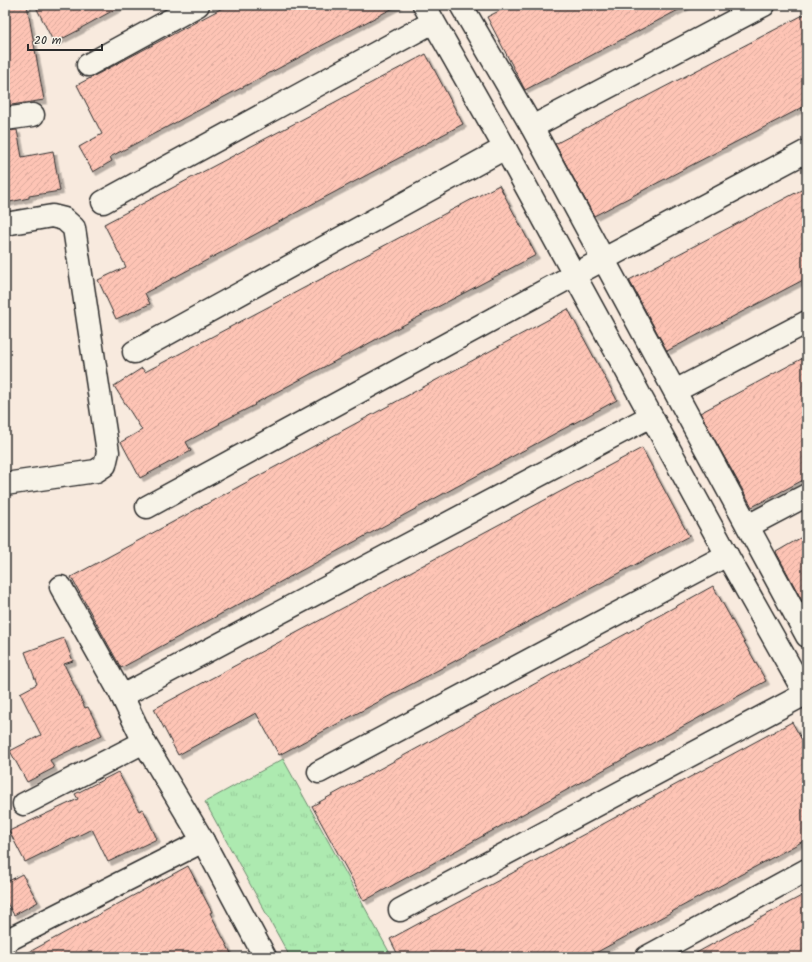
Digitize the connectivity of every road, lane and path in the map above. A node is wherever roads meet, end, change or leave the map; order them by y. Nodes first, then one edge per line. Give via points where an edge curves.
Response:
1 (198, 5) edge
2 (461, 5) edge
3 (764, 5) edge
4 (428, 13) edge
5 (88, 65) dead end
6 (32, 115) dead end
7 (5, 119) edge
8 (532, 127) junction
9 (505, 148) junction
10 (807, 151) edge
11 (103, 202) dead end
12 (5, 224) edge
13 (604, 260) junction
14 (574, 275) junction
15 (807, 322) edge
16 (134, 352) dead end
17 (675, 391) junction
18 (651, 416) junction
19 (5, 484) edge
20 (807, 495) edge
21 (147, 507) dead end
22 (748, 526) junction
23 (727, 555) junction
24 (61, 588) dead end
25 (807, 636) edge
26 (806, 695) edge
27 (122, 696) junction
28 (144, 742) junction
29 (319, 772) dead end
30 (24, 804) dead end
31 (203, 841) junction
32 (807, 870) edge
33 (400, 910) dead end
34 (6, 941) dead end
35 (265, 957) edge
36 (647, 957) edge

1 - 5 street
2 - 8 street
3 - 8 street
4 - 9 street
4 - 11 street
6 - 7 street
8 - 13 street
9 - 14 street
9 - 16 street
10 - 13 street
12 - 19 street via 52,216 64,220 74,228 108,452 104,465 96,471
13 - 14 street
13 - 17 street
14 - 18 street
14 - 21 street
15 - 17 street
17 - 22 street
18 - 23 street
18 - 27 street
20 - 22 street
22 - 25 street
23 - 26 street
23 - 29 street
24 - 27 street
26 - 33 street
27 - 28 street
28 - 30 street
28 - 31 street
31 - 34 street
31 - 35 street
32 - 36 street

